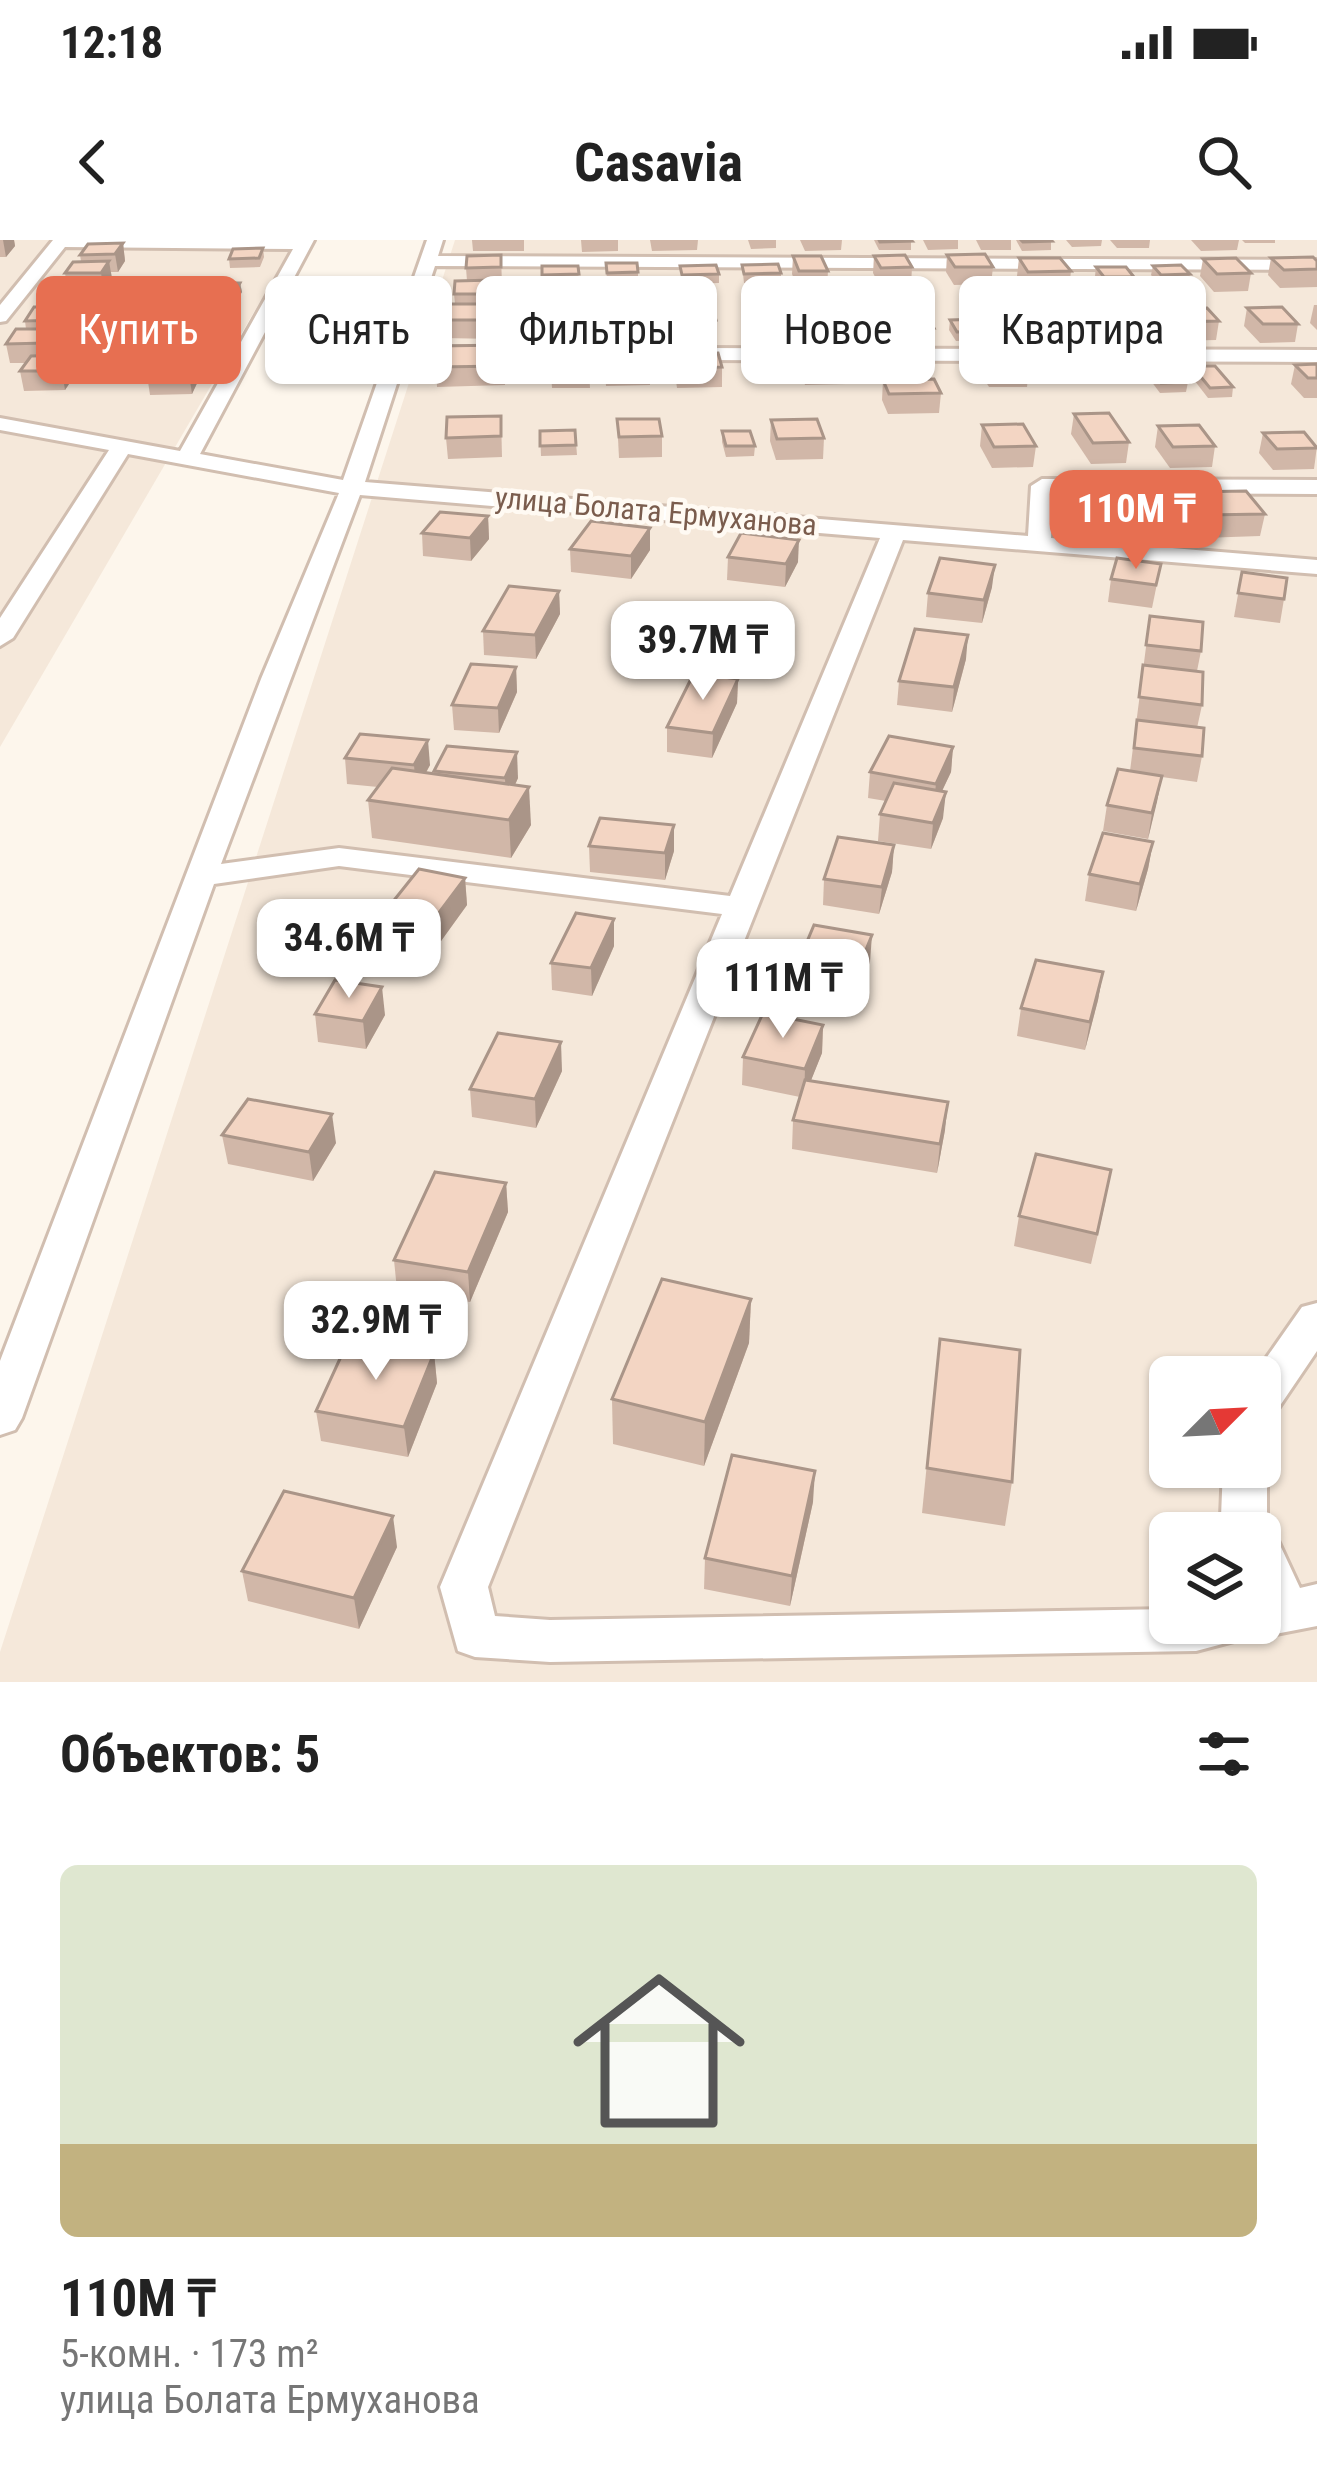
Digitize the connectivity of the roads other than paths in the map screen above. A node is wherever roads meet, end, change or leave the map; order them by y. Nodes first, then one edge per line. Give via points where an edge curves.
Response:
1 (61, 241) edge
2 (305, 242) edge
3 (430, 250) edge
4 (1317, 265) edge
5 (0, 317) edge
6 (452, 353) edge
7 (1317, 356) edge
8 (385, 384) edge
9 (0, 424) edge
10 (122, 446) junction
11 (187, 458) junction
12 (352, 487) junction
13 (1317, 487) edge
14 (895, 530) junction
15 (1039, 542) junction
16 (1317, 567) edge
17 (0, 638) edge
18 (201, 877) junction
19 (741, 907) junction
20 (1317, 1318) edge
21 (1281, 1371) edge
22 (0, 1418) edge
23 (1149, 1631) edge

1 - 2 street
1 - 5 street
2 - 11 street
3 - 4 street
6 - 7 street
8 - 12 street
9 - 10 street, улица Болата Ермуханова
10 - 11 street, улица Болата Ермуханова
10 - 17 street
11 - 12 street, улица Болата Ермуханова
12 - 14 street, улица Болата Ермуханова
12 - 18 street
13 - 15 street via 1042,486
14 - 15 street, улица Болата Ермуханова
14 - 19 street
15 - 16 street, улица Болата Ермуханова
18 - 19 street via 339,857
18 - 22 street
19 - 23 street via 464,1587 475,1636
20 - 21 street

